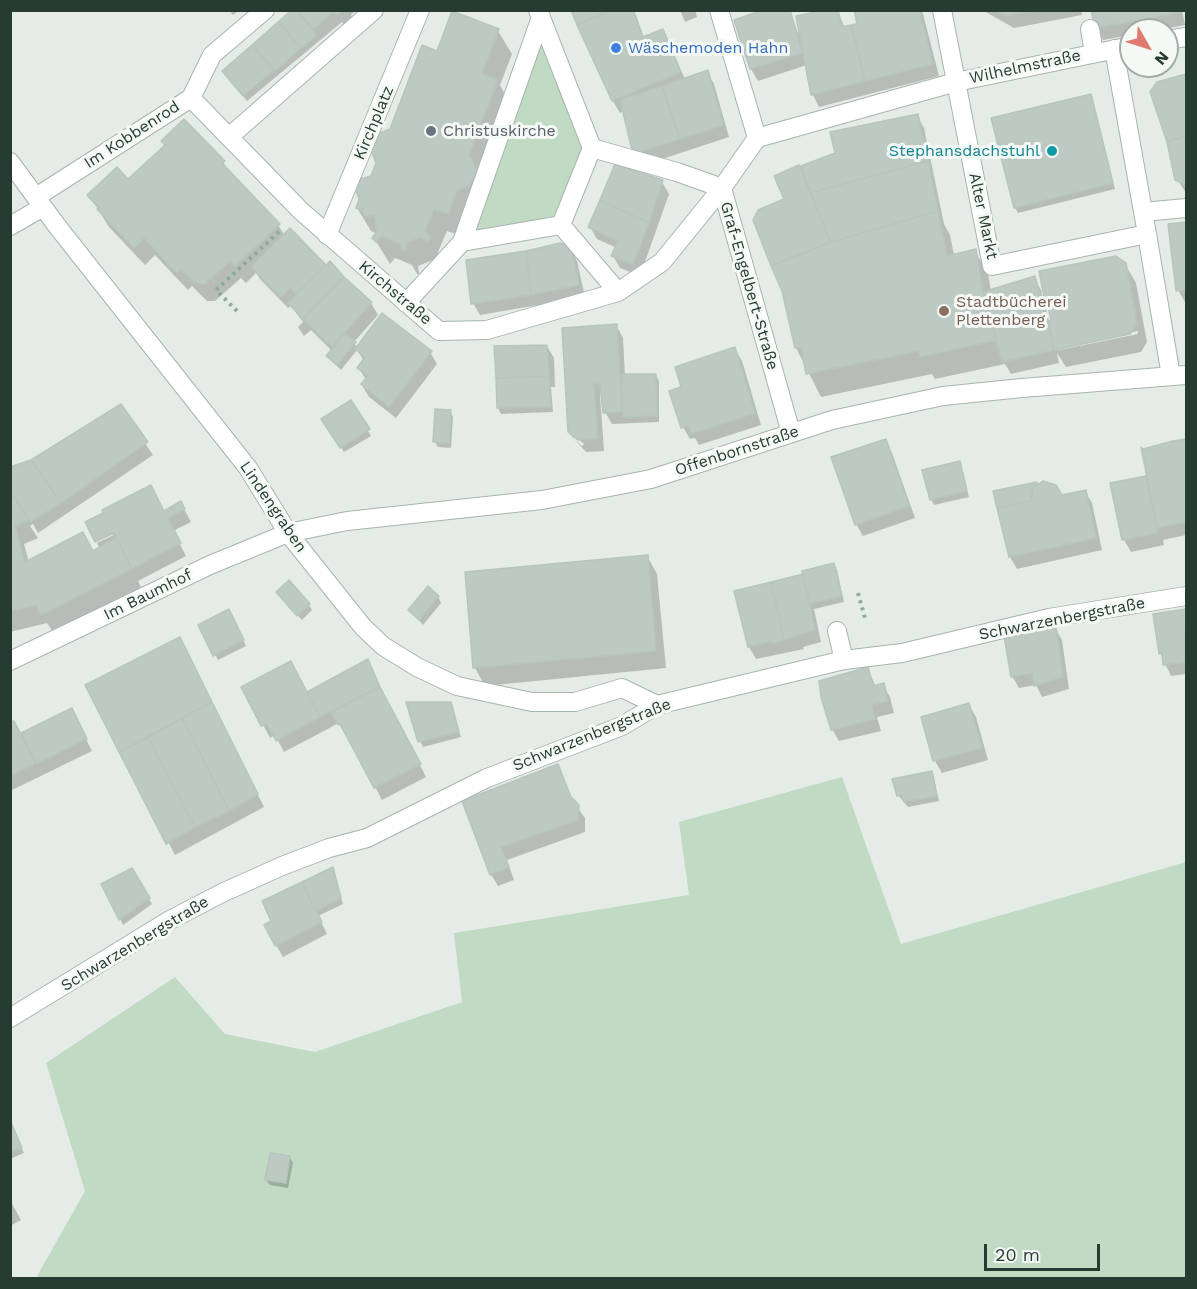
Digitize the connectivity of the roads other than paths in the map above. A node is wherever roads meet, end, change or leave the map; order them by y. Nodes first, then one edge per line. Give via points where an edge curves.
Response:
1 (265, 10) edge
2 (374, 10) edge
3 (420, 10) edge
4 (718, 10) edge
5 (942, 10) edge
6 (539, 14) edge
7 (1090, 29) dead end
8 (1119, 49) edge
9 (1094, 53) junction
10 (1126, 78) edge
11 (956, 82) junction
12 (191, 98) junction
13 (229, 137) junction
14 (757, 138) junction
15 (592, 148) junction
16 (10, 162) edge
17 (722, 188) junction
18 (39, 202) junction
19 (1186, 208) edge
20 (1143, 213) junction
21 (561, 225) junction
22 (10, 226) edge
23 (1147, 234) junction
24 (327, 235) junction
25 (462, 242) junction
26 (618, 292) junction
27 (406, 303) junction
28 (1179, 376) edge
29 (790, 433) junction
30 (288, 533) junction
31 (1186, 596) edge
32 (837, 631) dead end
33 (844, 660) junction
34 (10, 661) edge
35 (657, 705) junction
36 (10, 1018) edge

1 - 12 street, Im Kobbenrod via 212,55
2 - 13 street
3 - 24 street, Kirchplatz
4 - 14 street
5 - 11 street, Wilhelmstraße
6 - 15 street
6 - 25 street
7 - 9 street
8 - 9 street, Wilhelmstraße
9 - 11 street, Wilhelmstraße
10 - 20 street
11 - 14 street
11 - 23 street, Alter Markt via 992,266
12 - 13 street, Kirchstraße
12 - 18 street, Im Kobbenrod
13 - 24 street, Kirchstraße
14 - 17 street, Graf-Engelbert-Straße
15 - 17 street
15 - 21 street
16 - 18 street, Lindengraben
17 - 26 street, Kirchstraße via 662,262
17 - 29 street, Graf-Engelbert-Straße
18 - 22 street, Im Kobbenrod
18 - 30 street, Lindengraben via 249,468
19 - 20 street
20 - 23 street
21 - 25 street
21 - 26 street
23 - 28 street
24 - 27 street, Kirchstraße
25 - 27 street
26 - 27 street, Kirchstraße via 487,330 439,331
28 - 29 street, Offenbornstraße via 943,396
29 - 30 street, Offenbornstraße via 651,479 542,500 347,521
30 - 34 street, Im Baumhof via 210,565
30 - 35 street, Lindengraben via 363,627 383,646 457,686 532,702 575,702 621,688
31 - 33 street, Schwarzenbergstraße via 1049,618 902,653
32 - 33 street
33 - 35 street, Schwarzenbergstraße
35 - 36 street, Schwarzenbergstraße via 622,726 487,778 367,838 328,848 222,893 170,920

